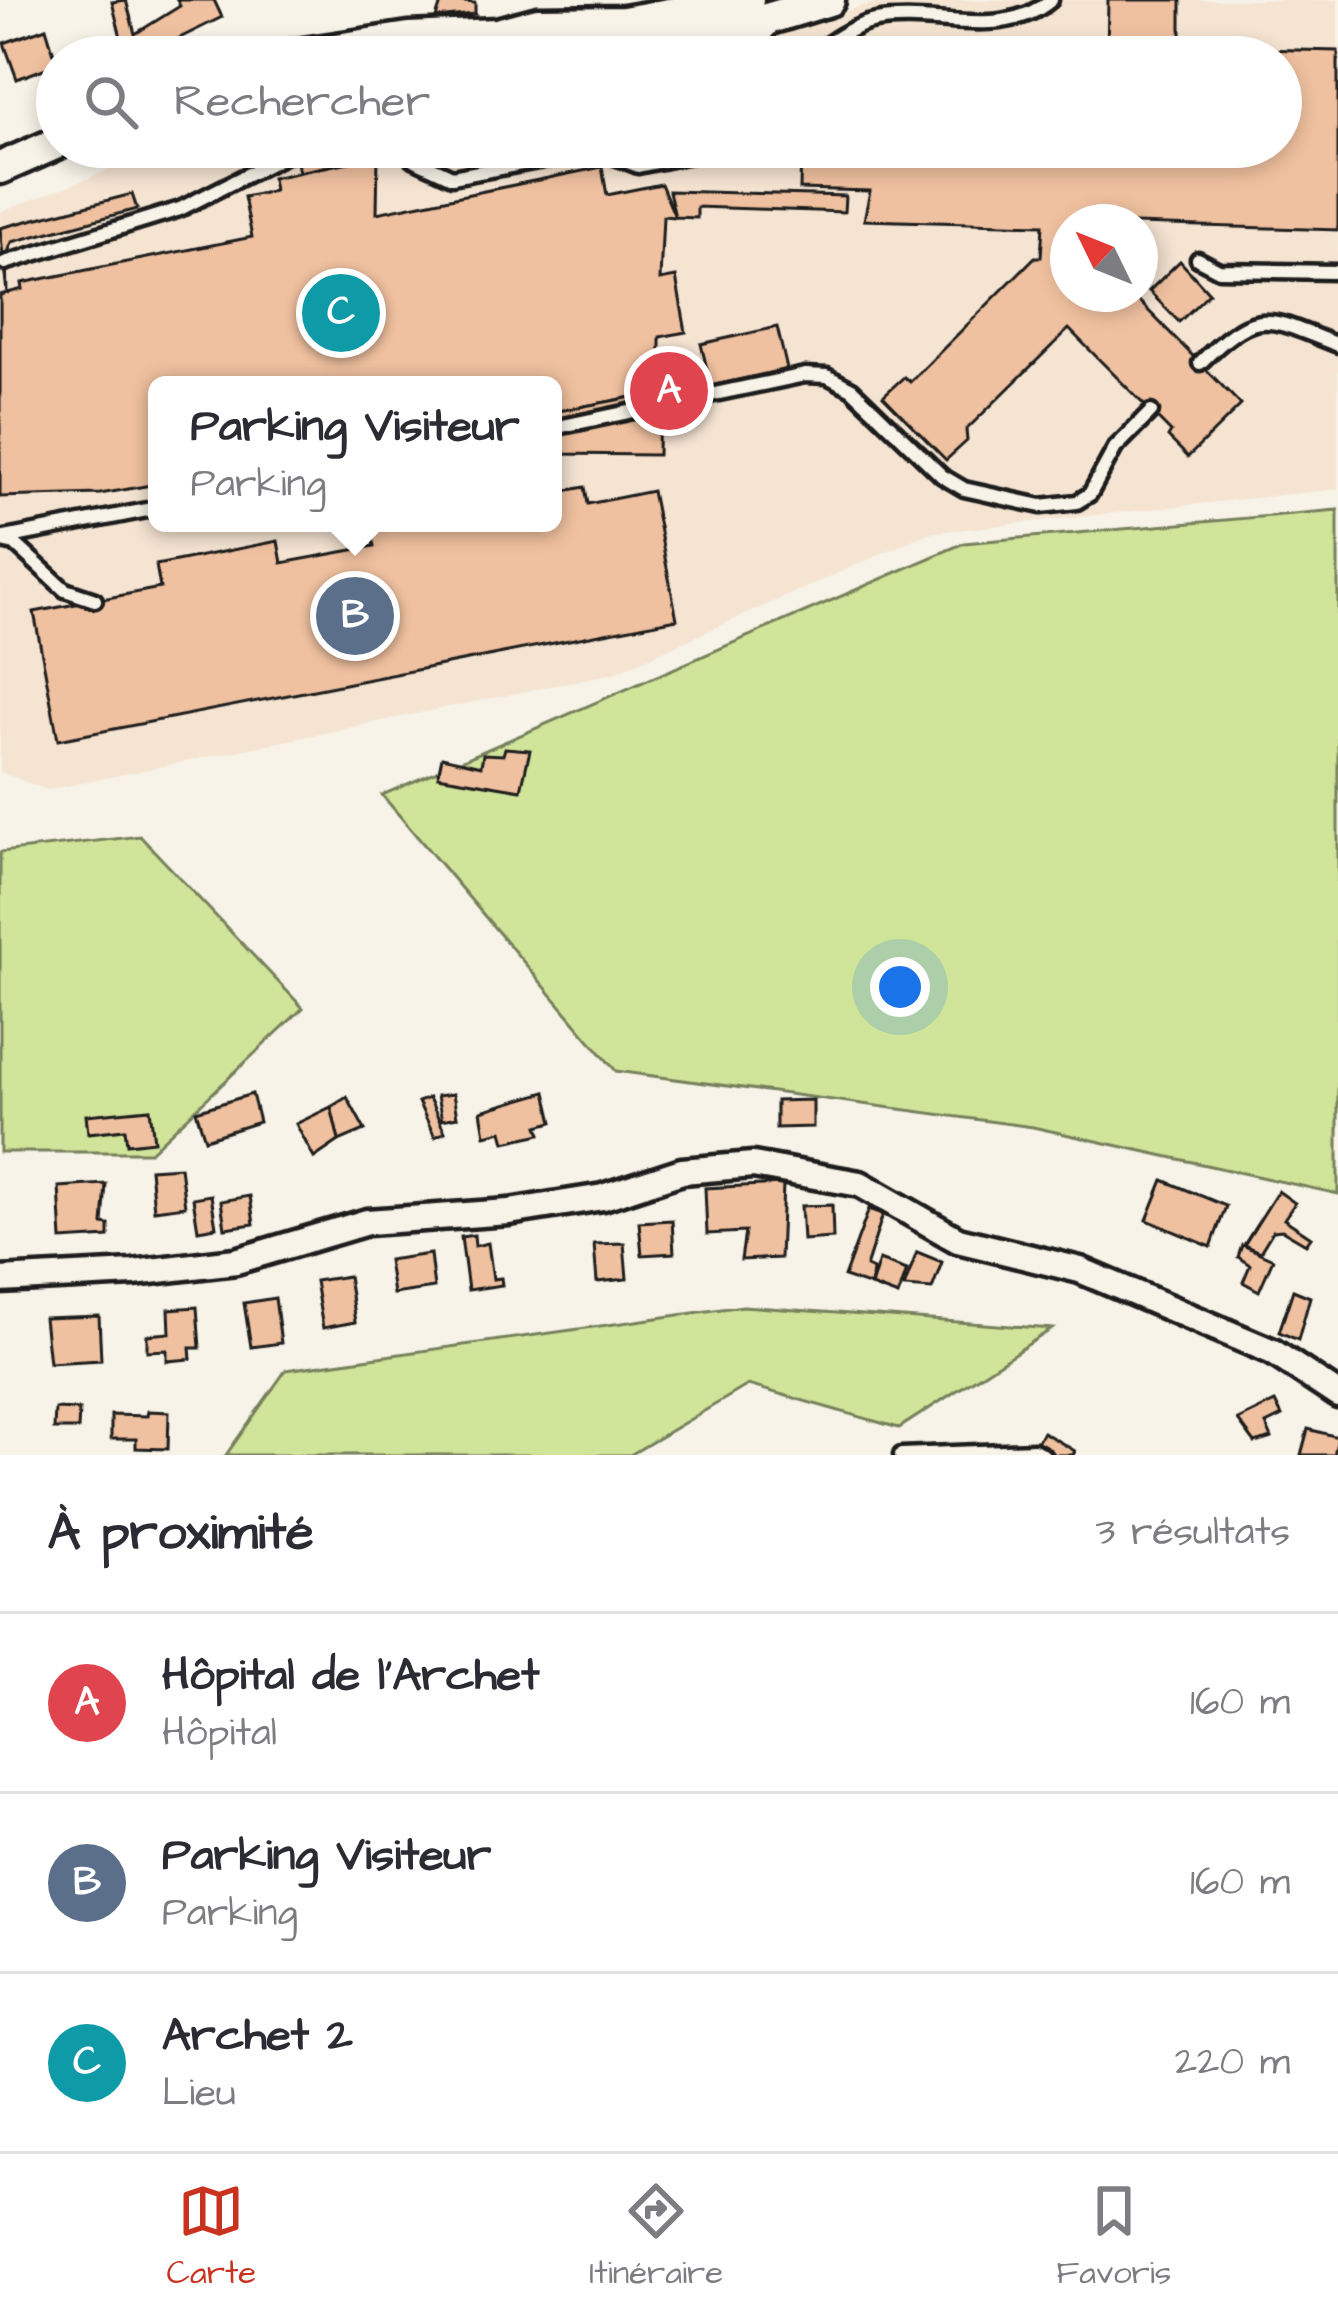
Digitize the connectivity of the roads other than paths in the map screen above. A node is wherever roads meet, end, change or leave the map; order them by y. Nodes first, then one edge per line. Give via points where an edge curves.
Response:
1 (748, 0) edge
2 (829, 0) edge
3 (1051, 0) edge
4 (782, 14) junction
5 (627, 32) edge
6 (453, 36) edge
7 (516, 36) edge
8 (702, 36) edge
9 (762, 36) edge
10 (848, 36) edge
11 (36, 152) edge
12 (0, 168) edge
13 (260, 168) edge
14 (433, 168) edge
15 (500, 168) edge
16 (1198, 259) dead end
17 (5, 263) dead end
18 (1338, 272) edge
19 (1338, 345) edge
20 (1200, 363) dead end
21 (1151, 412) dead end
22 (562, 426) edge
23 (148, 510) edge
24 (0, 540) edge
25 (95, 600) dead end
26 (0, 1280) edge
27 (1338, 1395) edge
28 (901, 1455) edge
29 (1043, 1455) edge

1 - 5 street
2 - 4 street
3 - 10 lane via 1007,21 875,21
4 - 8 street
4 - 9 lane
6 - 7 street
11 - 12 street
13 - 17 lane via 180,208
14 - 15 lane via 452,177
16 - 18 lane via 1219,270
19 - 20 lane via 1257,320 1236,328
21 - 22 lane via 1115,448 1090,494 1060,506 964,488 942,476 852,388 827,376
23 - 24 lane
24 - 25 lane via 65,590
26 - 27 street via 236,1261 367,1222 509,1212 603,1197 682,1171 753,1165 860,1184 958,1240 1080,1270 1273,1352
28 - 29 lane

